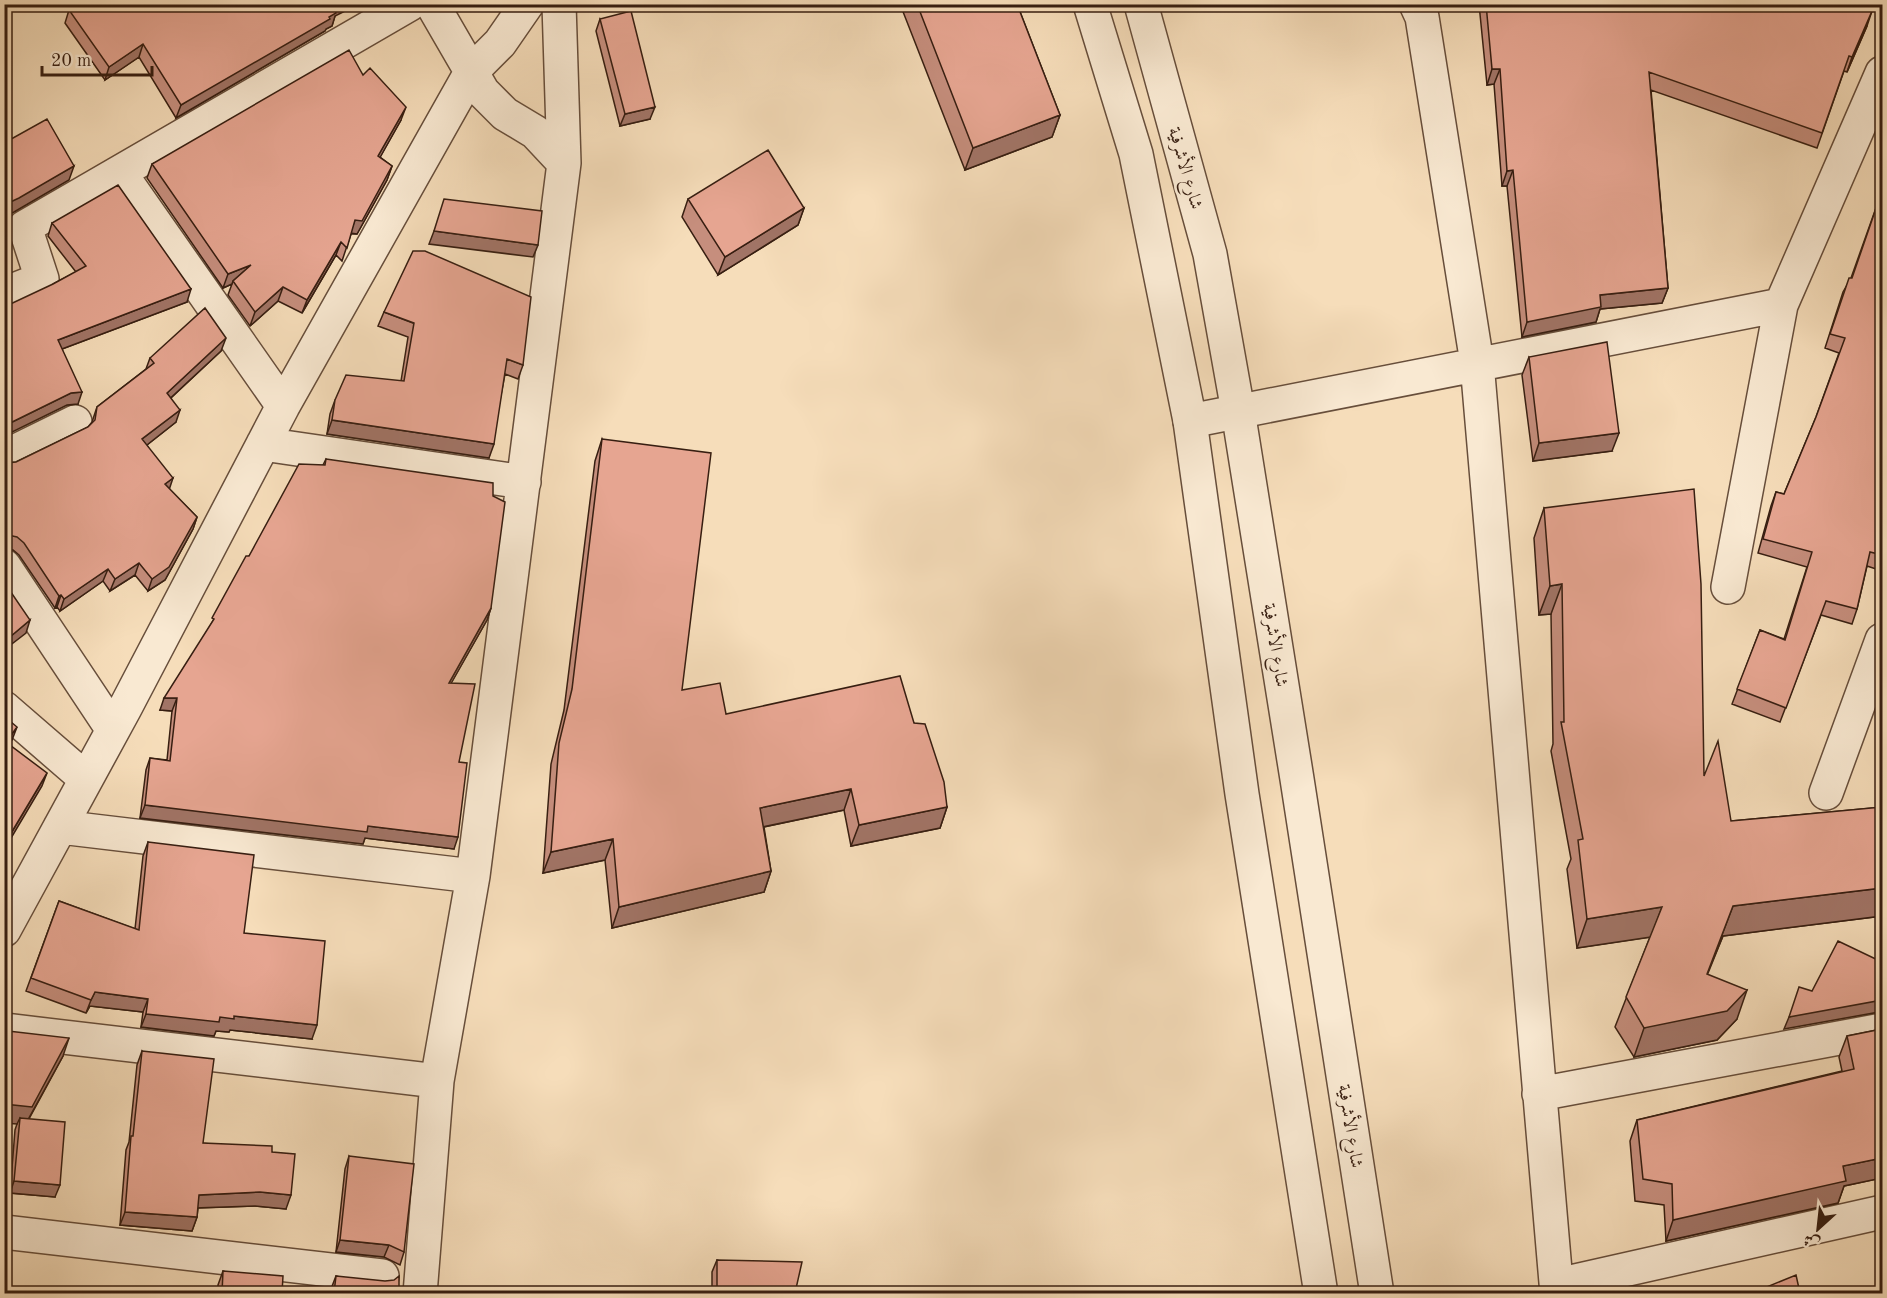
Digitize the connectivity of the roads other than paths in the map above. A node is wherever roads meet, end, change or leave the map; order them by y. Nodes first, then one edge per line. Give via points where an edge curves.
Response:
1 (410, 4) edge
2 (432, 4) edge
3 (527, 4) edge
4 (559, 4) edge
5 (1090, 4) edge
6 (1141, 4) edge
7 (1416, 4) edge
8 (471, 72) junction
9 (1882, 73) edge
10 (564, 163) junction
11 (120, 173) junction
12 (4, 294) edge
13 (1781, 305) junction
14 (1477, 363) junction
15 (282, 406) junction
16 (1238, 411) junction
17 (1190, 421) junction
18 (75, 422) dead end
19 (263, 444) junction
20 (4, 457) edge
21 (524, 482) junction
22 (4, 566) edge
23 (1728, 587) dead end
24 (1882, 640) edge
25 (4, 708) edge
26 (113, 730) junction
27 (86, 779) junction
28 (1827, 793) dead end
29 (60, 827) junction
30 (473, 876) junction
31 (4, 930) edge
32 (4, 1030) edge
33 (1882, 1030) edge
34 (437, 1081) junction
35 (1539, 1095) junction
36 (1882, 1212) edge
37 (4, 1232) edge
38 (382, 1276) dead end
39 (1557, 1289) edge
40 (420, 1293) edge
41 (1321, 1293) edge
42 (1377, 1293) edge

1 - 11 street
2 - 8 street
3 - 8 street via 500,44
4 - 10 street
5 - 17 street via 1136,154
6 - 16 street, شارع الأشرفية via 1210,254
7 - 14 street via 1422,17
8 - 10 street via 494,105 535,132
8 - 15 street
9 - 13 street
10 - 21 street
11 - 12 street via 25,227 42,279
11 - 15 street
13 - 14 street
13 - 23 street
14 - 16 street
14 - 35 street
15 - 19 street
16 - 17 street
16 - 42 street, شارع الأشرفية
17 - 41 street via 1242,794
18 - 20 street
19 - 21 street
19 - 26 street
21 - 30 street
22 - 26 street
24 - 28 street
25 - 27 street
26 - 27 street
27 - 29 street
29 - 30 street
29 - 31 street
30 - 34 street
32 - 34 street
33 - 35 street
34 - 40 street
35 - 39 street
36 - 39 street
37 - 38 street

